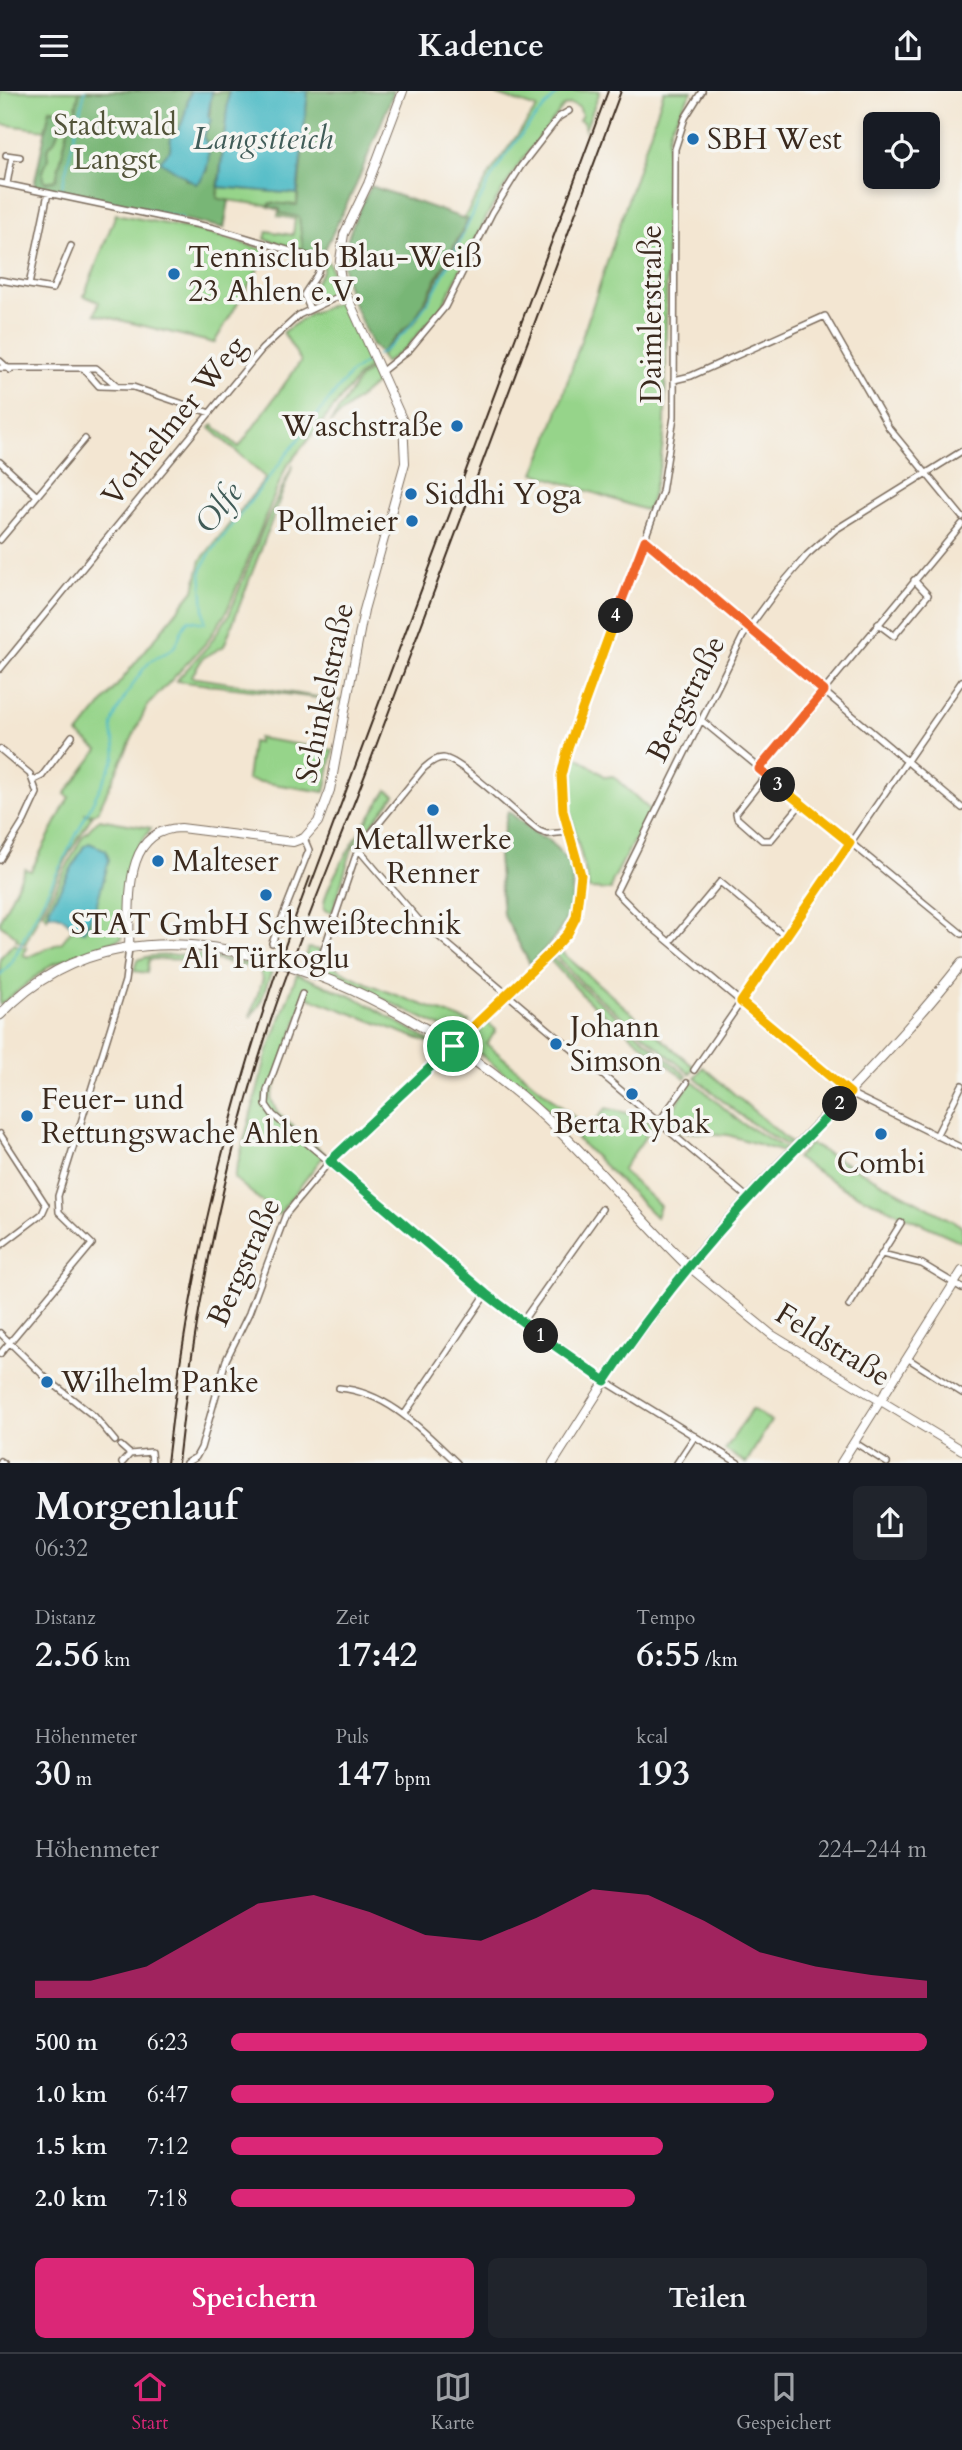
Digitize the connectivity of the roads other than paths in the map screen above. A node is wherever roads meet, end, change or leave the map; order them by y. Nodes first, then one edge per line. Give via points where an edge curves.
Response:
1 (403, 91) edge
2 (702, 91) edge
3 (569, 111) dead end
4 (13, 156) dead end
5 (0, 183) edge
6 (7, 184) junction
7 (48, 193) junction
8 (71, 246) dead end
9 (0, 280) edge
10 (29, 285) junction
11 (345, 293) junction
12 (310, 309) junction
13 (0, 361) edge
14 (0, 368) edge
15 (84, 369) junction
16 (10, 370) junction
17 (381, 372) junction
18 (674, 380) junction
19 (115, 384) junction
20 (210, 413) junction
21 (85, 439) dead end
22 (962, 451) edge
23 (0, 462) edge
24 (925, 473) junction
25 (37, 496) junction
26 (962, 517) edge
27 (962, 524) edge
28 (645, 540) junction
29 (0, 541) edge
30 (914, 580) junction
31 (878, 624) junction
32 (749, 627) junction
33 (0, 669) edge
34 (962, 681) edge
35 (824, 691) junction
36 (701, 720) junction
37 (72, 736) dead end
38 (0, 749) edge
39 (908, 761) junction
40 (759, 769) junction
41 (766, 775) junction
42 (34, 780) junction
43 (801, 804) junction
44 (962, 808) edge
45 (569, 832) junction
46 (304, 838) junction
47 (850, 843) junction
48 (358, 849) junction
49 (1, 856) edge
50 (581, 890) joint
51 (962, 934) edge
52 (786, 937) junction
53 (670, 942) junction
54 (272, 943) dead end
55 (129, 948) junction
56 (321, 958) dead end
57 (962, 963) edge
58 (302, 994) dead end
59 (506, 995) junction
60 (741, 1002) junction
61 (0, 1015) edge
62 (453, 1046) junction
63 (694, 1070) dead end
64 (687, 1083) dead end
65 (962, 1085) edge
66 (850, 1093) junction
67 (960, 1094) edge
68 (658, 1123) junction
69 (0, 1134) edge
70 (936, 1136) junction
71 (962, 1149) edge
72 (330, 1161) junction
73 (747, 1197) junction
74 (602, 1209) dead end
75 (901, 1223) dead end
76 (0, 1246) edge
77 (882, 1254) junction
78 (688, 1266) junction
79 (962, 1271) edge
80 (958, 1286) edge
81 (486, 1294) junction
82 (849, 1306) dead end
83 (522, 1322) junction
84 (0, 1333) edge
85 (8, 1343) junction
86 (0, 1354) edge
87 (906, 1358) junction
88 (605, 1381) junction
89 (339, 1388) dead end
90 (962, 1393) edge
91 (879, 1402) junction
92 (404, 1415) junction
93 (695, 1436) junction
94 (115, 1441) dead end
95 (854, 1442) junction
96 (121, 1446) dead end
97 (962, 1450) edge
98 (130, 1454) junction
99 (122, 1463) edge
100 (152, 1463) edge
101 (186, 1463) edge
102 (457, 1463) edge
103 (552, 1463) edge
104 (677, 1463) edge
105 (738, 1463) edge
106 (841, 1463) edge
107 (887, 1463) edge

1 - 11 street via 341,245 339,267
2 - 18 street, Daimlerstraße via 685,118 675,149
3 - 17 street via 559,117 521,166 445,307 410,349
4 - 6 street
5 - 6 street
6 - 7 street
7 - 10 street
7 - 12 street via 214,228 314,258 320,270 304,295
8 - 10 street via 53,289
9 - 10 street
11 - 12 street, Vorhelmer Weg
11 - 17 street, Schinkelstraße
12 - 20 street, Vorhelmer Weg via 273,337
13 - 16 street
14 - 16 street
15 - 16 street
15 - 19 street via 96,368
15 - 19 street via 99,386
17 - 46 street, Schinkelstraße via 403,421 405,463 364,610 330,790 318,823
18 - 24 street via 825,316 875,407
18 - 28 street, Daimlerstraße via 670,458
19 - 20 street via 172,397
20 - 33 street, Vorhelmer Weg
21 - 25 street
22 - 24 street, Bergstraße
23 - 25 street
24 - 26 street
24 - 32 street, Bergstraße via 853,517 819,544
25 - 29 street
27 - 30 street
28 - 32 street
28 - 45 street, Daimlerstraße via 563,763 561,790
30 - 31 street
30 - 31 street via 928,594 894,636
31 - 35 street
32 - 35 street
32 - 36 street, Bergstraße
34 - 39 street
35 - 39 street
35 - 40 street
36 - 40 street
36 - 53 street, Bergstraße via 616,892
37 - 42 street
38 - 42 street
39 - 44 street
39 - 47 street
40 - 41 street
41 - 43 street
41 - 43 street via 736,813 762,840 771,840
42 - 49 street via 35,798
43 - 47 street
45 - 48 street via 539,831 466,771 442,758 424,768
45 - 50 street, Daimlerstraße via 579,861
46 - 54 street via 309,850
46 - 55 street via 279,842 181,828 153,834 132,877
47 - 51 street
47 - 52 street
48 - 56 street
48 - 59 street via 418,919
50 - 59 street, Bergstraße via 568,933
52 - 53 street via 720,882
52 - 60 street
53 - 60 street
55 - 61 main road via 55,971
55 - 62 main road via 229,950 303,968 374,999
55 - 85 street via 125,981 58,1196 59,1212 92,1244
57 - 66 main road
58 - 72 street via 267,1090 266,1105
59 - 62 street, Bergstraße
59 - 68 street
60 - 63 street
60 - 66 street
62 - 72 street, Bergstraße
62 - 78 main road via 539,1111
64 - 68 street
65 - 67 street
66 - 70 street
66 - 73 main road
67 - 70 street
68 - 73 street
69 - 76 street via 46,1205
70 - 71 street
72 - 81 street
72 - 101 street, Bergstraße via 286,1214 226,1360 201,1448
73 - 78 main road
74 - 83 street
75 - 77 street
77 - 80 street via 922,1264
77 - 82 street
78 - 88 street
78 - 91 street, Feldstraße via 758,1326
79 - 80 street
80 - 87 street
81 - 83 street
81 - 92 street
83 - 88 street
84 - 85 street
85 - 86 street
85 - 94 street via 95,1417
87 - 90 street
87 - 91 street
88 - 93 street
88 - 103 street
89 - 92 street via 361,1392
91 - 95 street
91 - 97 street, Feldstraße
92 - 102 street
93 - 104 street
93 - 105 street
95 - 106 street
95 - 107 street
96 - 98 street
98 - 99 street
98 - 100 street via 151,1452

